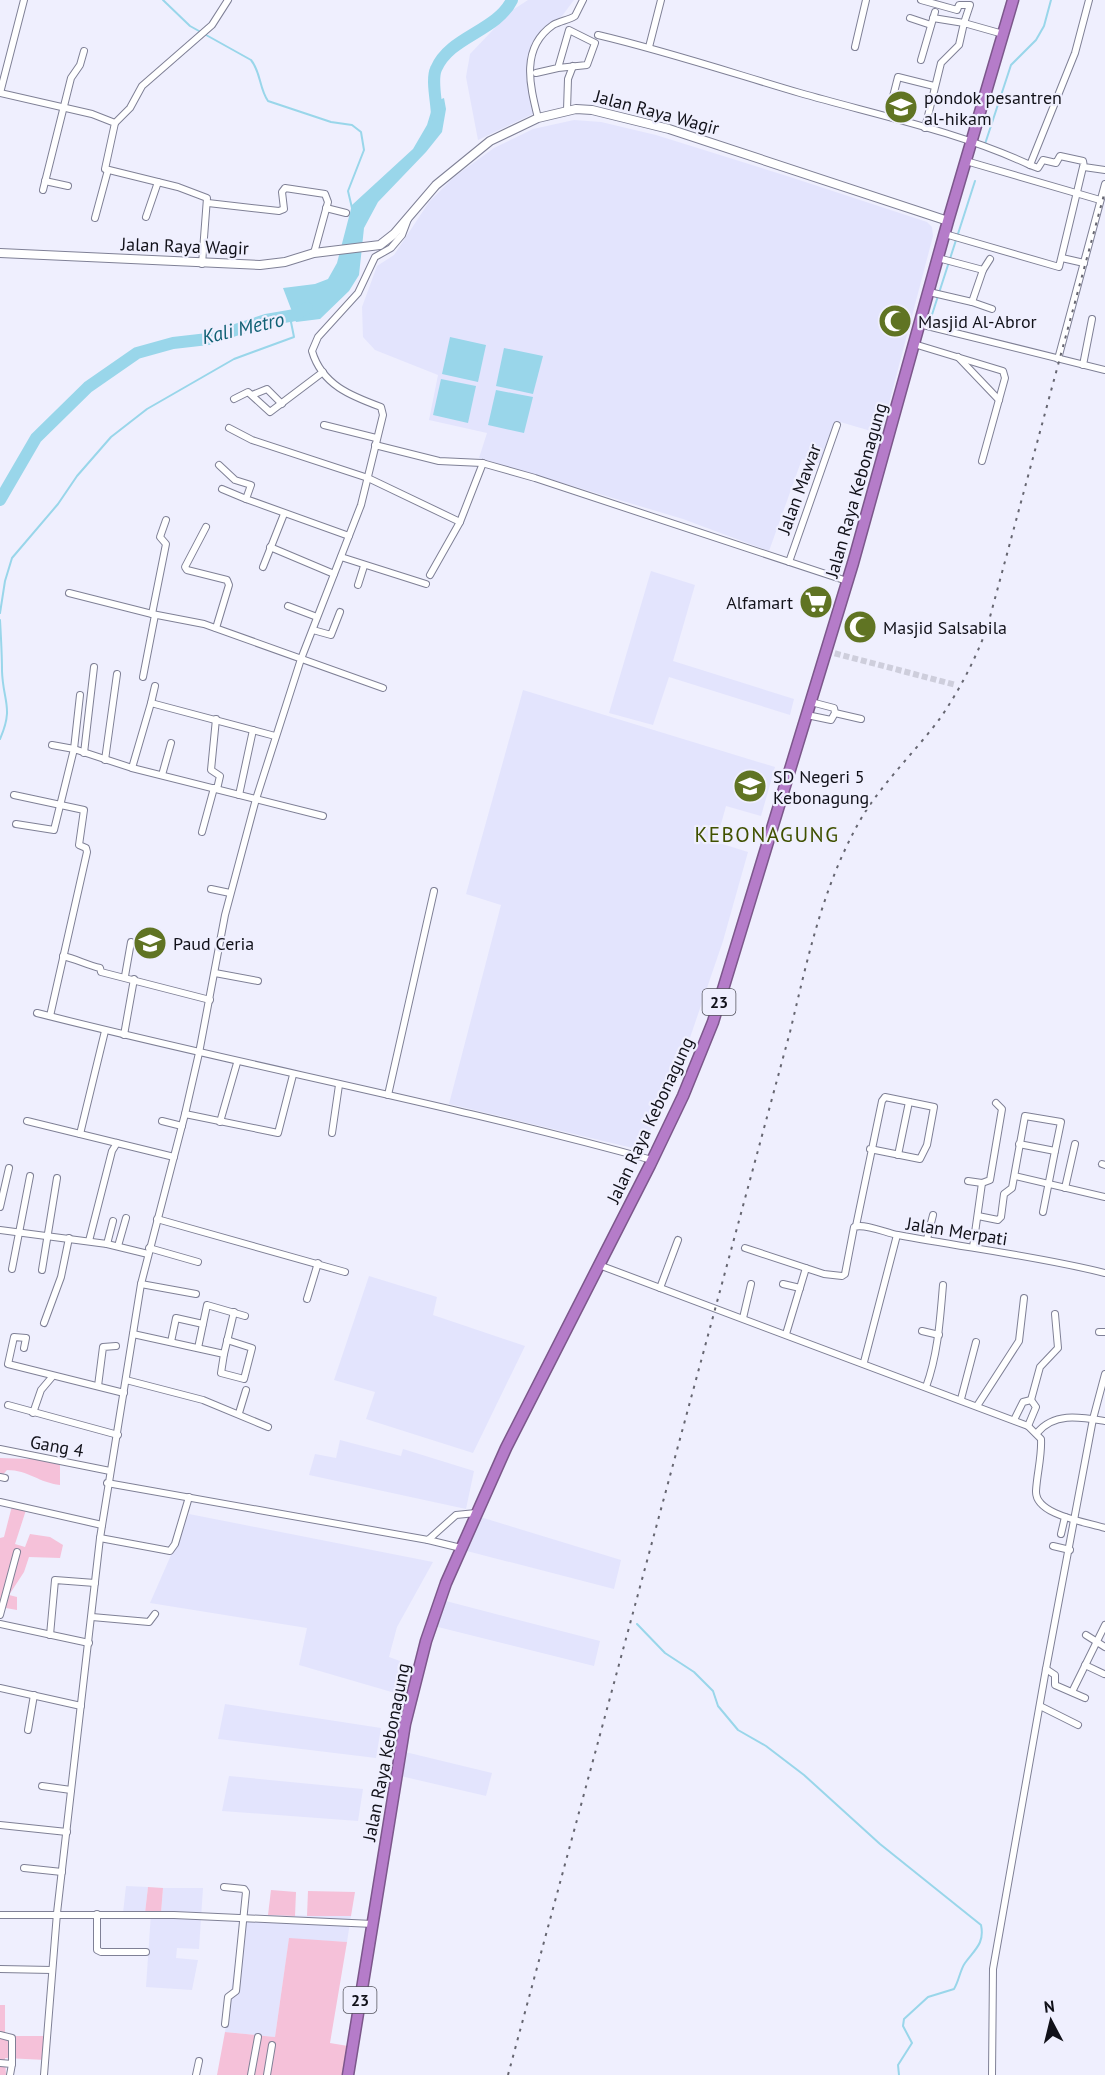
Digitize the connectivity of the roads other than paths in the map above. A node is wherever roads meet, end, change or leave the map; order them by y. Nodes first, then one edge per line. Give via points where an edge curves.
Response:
1 (24, 0) edge
2 (228, 0) edge
3 (583, 0) edge
4 (661, 0) edge
5 (866, 0) edge
6 (921, 0) edge
7 (1013, 0) edge
8 (1089, 0) edge
9 (910, 18) dead end
10 (933, 18) junction
11 (964, 24) junction
12 (1003, 34) junction
13 (598, 35) dead end
14 (649, 47) junction
15 (855, 47) dead end
16 (84, 51) dead end
17 (921, 60) dead end
18 (573, 66) junction
19 (561, 67) junction
20 (536, 73) dead end
21 (568, 79) junction
22 (934, 86) junction
23 (0, 93) edge
24 (64, 107) junction
25 (567, 110) junction
26 (888, 116) junction
27 (538, 118) junction
28 (115, 123) junction
29 (926, 128) junction
30 (980, 144) junction
31 (975, 163) junction
32 (1030, 165) junction
33 (1083, 167) junction
34 (108, 170) junction
35 (1105, 170) edge
36 (45, 181) junction
37 (158, 182) junction
38 (1105, 183) edge
39 (68, 186) dead end
40 (43, 190) dead end
41 (1078, 194) junction
42 (1100, 200) junction
43 (208, 204) junction
44 (326, 208) junction
45 (346, 213) dead end
46 (409, 216) junction
47 (146, 217) dead end
48 (95, 218) dead end
49 (948, 221) junction
50 (953, 237) junction
51 (0, 253) edge
52 (314, 253) junction
53 (1062, 258) junction
54 (942, 259) junction
55 (990, 259) dead end
56 (1084, 263) junction
57 (202, 264) junction
58 (983, 270) junction
59 (933, 293) junction
60 (972, 302) junction
61 (992, 309) dead end
62 (1092, 319) dead end
63 (919, 324) junction
64 (914, 344) junction
65 (957, 356) junction
66 (1058, 359) junction
67 (1083, 365) junction
68 (1105, 370) edge
69 (323, 372) junction
70 (252, 395) junction
71 (234, 399) dead end
72 (999, 400) junction
73 (282, 404) junction
74 (324, 425) dead end
75 (837, 425) dead end
76 (229, 428) dead end
77 (376, 442) junction
78 (982, 461) dead end
79 (483, 463) junction
80 (219, 465) dead end
81 (368, 478) junction
82 (222, 489) dead end
83 (246, 499) junction
84 (284, 514) junction
85 (166, 520) dead end
86 (460, 522) junction
87 (206, 527) dead end
88 (349, 536) junction
89 (270, 547) junction
90 (341, 557) junction
91 (789, 562) junction
92 (364, 566) junction
93 (262, 567) dead end
94 (334, 574) junction
95 (430, 575) dead end
96 (847, 581) junction
97 (423, 584) dead end
98 (358, 585) dead end
99 (69, 593) dead end
100 (288, 606) dead end
101 (340, 612) dead end
102 (154, 615) junction
103 (317, 617) junction
104 (216, 628) junction
105 (313, 630) junction
106 (301, 658) junction
107 (94, 668) dead end
108 (117, 674) dead end
109 (143, 677) dead end
110 (155, 686) dead end
111 (383, 688) dead end
112 (80, 695) dead end
113 (811, 702) junction
114 (151, 703) junction
115 (835, 713) junction
116 (807, 715) junction
117 (861, 718) dead end
118 (216, 719) junction
119 (253, 730) junction
120 (275, 736) junction
121 (171, 743) dead end
122 (52, 745) dead end
123 (74, 749) junction
124 (84, 753) junction
125 (105, 760) junction
126 (132, 768) junction
127 (162, 775) junction
128 (216, 789) junction
129 (14, 795) dead end
130 (239, 795) junction
131 (256, 799) junction
132 (59, 804) junction
133 (323, 816) dead end
134 (16, 824) dead end
135 (202, 832) dead end
136 (211, 889) dead end
137 (434, 891) dead end
138 (230, 893) junction
139 (131, 942) dead end
140 (63, 956) junction
141 (215, 973) junction
142 (125, 976) junction
143 (134, 979) junction
144 (258, 981) dead end
145 (210, 1000) junction
146 (37, 1013) dead end
147 (50, 1016) junction
148 (105, 1031) junction
149 (124, 1035) junction
150 (199, 1053) junction
151 (237, 1062) junction
152 (293, 1075) junction
153 (339, 1085) junction
154 (387, 1095) junction
155 (909, 1102) junction
156 (996, 1103) dead end
157 (185, 1114) junction
158 (27, 1121) dead end
159 (162, 1122) dead end
160 (220, 1122) junction
161 (182, 1126) junction
162 (333, 1133) dead end
163 (80, 1134) junction
164 (117, 1143) junction
165 (1019, 1144) junction
166 (1075, 1144) dead end
167 (870, 1149) junction
168 (1055, 1151) junction
169 (898, 1155) junction
170 (174, 1157) junction
171 (652, 1160) junction
172 (9, 1168) dead end
173 (30, 1176) dead end
174 (1015, 1176) junction
175 (57, 1178) dead end
176 (968, 1181) dead end
177 (982, 1183) junction
178 (1048, 1183) junction
179 (1065, 1188) junction
180 (1105, 1197) edge
181 (0, 1207) edge
182 (1043, 1212) dead end
183 (933, 1215) dead end
184 (978, 1216) junction
185 (126, 1218) dead end
186 (157, 1220) junction
187 (113, 1221) dead end
188 (856, 1226) junction
189 (0, 1230) edge
190 (20, 1233) junction
191 (47, 1235) junction
192 (897, 1235) junction
193 (69, 1238) junction
194 (927, 1239) junction
195 (678, 1240) dead end
196 (89, 1241) junction
197 (107, 1244) junction
198 (118, 1246) junction
199 (973, 1247) junction
200 (745, 1248) dead end
201 (149, 1251) junction
202 (198, 1262) dead end
203 (318, 1263) junction
204 (599, 1265) junction
205 (806, 1268) junction
206 (12, 1269) dead end
207 (42, 1270) dead end
208 (345, 1272) dead end
209 (1105, 1273) edge
210 (141, 1284) junction
211 (751, 1284) dead end
212 (783, 1284) dead end
213 (943, 1285) dead end
214 (660, 1288) junction
215 (800, 1288) junction
216 (196, 1294) dead end
217 (1024, 1298) dead end
218 (307, 1299) dead end
219 (234, 1312) junction
220 (1055, 1314) dead end
221 (245, 1316) dead end
222 (743, 1318) junction
223 (44, 1323) dead end
224 (203, 1324) junction
225 (922, 1331) dead end
226 (133, 1334) junction
227 (786, 1334) junction
228 (939, 1335) junction
229 (227, 1340) junction
230 (171, 1342) junction
231 (976, 1342) dead end
232 (116, 1346) dead end
233 (24, 1348) dead end
234 (198, 1348) junction
235 (224, 1354) junction
236 (864, 1362) junction
237 (1105, 1374) edge
238 (52, 1377) junction
239 (126, 1380) junction
240 (98, 1386) junction
241 (926, 1387) junction
242 (246, 1389) dead end
243 (123, 1393) junction
244 (961, 1399) junction
245 (1031, 1400) junction
246 (8, 1405) dead end
247 (977, 1407) junction
248 (33, 1413) junction
249 (239, 1413) junction
250 (1093, 1419) junction
251 (1014, 1420) junction
252 (1105, 1421) edge
253 (1028, 1426) junction
254 (268, 1427) dead end
255 (1037, 1433) junction
256 (118, 1434) junction
257 (0, 1449) edge
258 (109, 1472) junction
259 (107, 1482) junction
260 (189, 1497) junction
261 (0, 1502) edge
262 (476, 1513) junction
263 (1065, 1517) junction
264 (1075, 1519) junction
265 (102, 1525) junction
266 (1105, 1528) edge
267 (1061, 1534) dead end
268 (100, 1538) junction
269 (428, 1540) junction
270 (1053, 1546) dead end
271 (461, 1548) junction
272 (1070, 1550) junction
273 (17, 1552) dead end
274 (95, 1583) junction
275 (155, 1614) dead end
276 (0, 1615) edge
277 (92, 1617) junction
278 (0, 1624) edge
279 (1105, 1625) edge
280 (50, 1635) junction
281 (1086, 1635) dead end
282 (1096, 1641) junction
283 (89, 1643) junction
284 (1105, 1647) edge
285 (1085, 1665) junction
286 (1046, 1669) junction
287 (1104, 1674) edge
288 (0, 1688) edge
289 (1072, 1692) junction
290 (34, 1695) junction
291 (1085, 1698) dead end
292 (81, 1706) junction
293 (1040, 1706) junction
294 (1078, 1725) dead end
295 (28, 1730) dead end
296 (42, 1786) dead end
297 (71, 1790) junction
298 (0, 1825) edge
299 (67, 1832) junction
300 (24, 1868) dead end
301 (62, 1872) junction
302 (224, 1887) dead end
303 (57, 1913) junction
304 (97, 1914) junction
305 (0, 1915) edge
306 (244, 1917) junction
307 (374, 1924) junction
308 (146, 1952) dead end
309 (0, 1969) edge
310 (52, 1970) junction
311 (225, 2024) dead end
312 (0, 2036) edge
313 (258, 2037) dead end
314 (272, 2045) dead end
315 (199, 2061) dead end
316 (0, 2063) edge
317 (12, 2064) junction
318 (10, 2075) edge
319 (44, 2075) edge
320 (196, 2075) edge
321 (251, 2075) edge
322 (267, 2075) edge
323 (348, 2075) edge
324 (993, 2075) edge

1 - 23 street
2 - 28 street via 212,25 142,86 130,108
3 - 27 street via 575,16 554,25 533,51 529,76
4 - 14 street
5 - 15 street
6 - 11 street via 957,10 959,4 970,4
7 - 12 highway, Jalan Raya Kebonagung / 23
8 - 32 street via 1075,53
9 - 10 street
10 - 11 street
10 - 17 street
11 - 12 street
11 - 22 street via 959,45 941,63
12 - 30 highway, Jalan Raya Kebonagung / 23
13 - 14 street
14 - 26 street
16 - 24 street via 71,78
18 - 19 street
18 - 19 street via 587,65 595,43 569,30
18 - 21 street
19 - 20 street
19 - 21 street
21 - 25 street
22 - 26 street via 898,77
22 - 29 street
23 - 24 street
24 - 28 street
24 - 36 street
25 - 27 main road, Jalan Raya Wagir
25 - 49 main road, Jalan Raya Wagir via 592,110 669,129
26 - 29 street
27 - 46 main road, Jalan Raya Wagir via 500,135 471,155 428,193
28 - 34 street via 105,168
29 - 30 street
30 - 31 highway, Jalan Raya Kebonagung / 23
30 - 32 street
31 - 41 street
31 - 49 highway, Jalan Raya Kebonagung / 23
32 - 33 street via 1038,168 1043,160 1056,163 1060,156 1083,161
33 - 35 street
33 - 41 street
34 - 37 street
34 - 48 street
36 - 39 street
36 - 40 street
37 - 43 street via 206,197
37 - 47 street
38 - 42 street
41 - 42 street
41 - 53 street
42 - 56 street
43 - 44 street via 282,211 283,189 287,188 325,194
43 - 57 street
44 - 45 street
44 - 52 street
46 - 52 main road, Jalan Raya Wagir via 389,240 372,247
46 - 69 street via 402,235 391,248 375,257 358,293 318,337 312,351
49 - 50 highway, Jalan Raya Kebonagung / 23
50 - 53 street via 1059,267
50 - 54 highway, Jalan Raya Kebonagung / 23
51 - 57 main road, Jalan Raya Wagir
52 - 57 main road, Jalan Raya Wagir via 267,265
53 - 56 street
54 - 58 street
54 - 59 highway, Jalan Raya Kebonagung / 23
55 - 58 street
56 - 66 street
58 - 60 street
59 - 60 street
59 - 63 highway, Jalan Raya Kebonagung / 23
60 - 61 street
62 - 67 street
63 - 64 highway, Jalan Raya Kebonagung / 23
63 - 66 street
64 - 65 street
64 - 96 highway, Jalan Raya Kebonagung / 23
65 - 72 street
65 - 72 street via 1003,371
66 - 67 street
67 - 68 street
69 - 73 street
69 - 77 street via 340,391 382,409
70 - 71 street via 245,392
70 - 73 street via 268,411
70 - 73 street via 267,388
72 - 78 street
74 - 77 street
75 - 91 street, Jalan Mawar
76 - 81 street via 252,440
77 - 79 street via 439,461
77 - 81 street
79 - 86 street
79 - 91 street
80 - 83 street via 235,480 251,485
81 - 86 street
81 - 88 street
82 - 83 street
83 - 84 street
84 - 88 street
84 - 89 street
85 - 102 street via 160,537 166,544
86 - 95 street
87 - 104 street via 185,567 227,580 229,585
88 - 90 street
89 - 93 street
89 - 94 street
90 - 92 street
90 - 94 street
91 - 96 street
92 - 97 street
92 - 98 street
94 - 103 street
96 - 113 highway, Jalan Raya Kebonagung / 23
99 - 102 street
100 - 103 street
101 - 105 street via 331,634
102 - 104 street
102 - 109 street
103 - 105 street
104 - 106 street
105 - 106 street
106 - 111 street
106 - 120 street
107 - 124 street
108 - 125 street
110 - 114 street
112 - 123 street
113 - 115 street via 834,708
113 - 116 highway, Jalan Raya Kebonagung / 23
114 - 118 street
114 - 126 street
115 - 116 street via 831,720
115 - 117 street
116 - 171 highway, Jalan Raya Kebonagung / 23 via 713,1022
118 - 119 street
118 - 128 street via 211,770 220,776
119 - 120 street
119 - 130 street
120 - 131 street
121 - 127 street
122 - 123 street
123 - 124 street
123 - 132 street
124 - 125 street
125 - 126 street
126 - 127 street
127 - 128 street
128 - 130 street
128 - 135 street
129 - 132 street
130 - 131 street
131 - 133 street
131 - 138 street
132 - 134 street via 53,831
132 - 140 street via 84,810 79,846 87,849
136 - 138 street
137 - 154 street
138 - 141 street
139 - 142 street
140 - 142 street via 85,961 100,968 100,972
140 - 147 street
141 - 144 street
141 - 145 street
142 - 143 street
143 - 145 street
143 - 149 street
145 - 150 street
146 - 147 street
147 - 148 street
148 - 149 street
148 - 163 street
149 - 150 street
150 - 151 street
150 - 157 street
151 - 152 street
151 - 160 street
152 - 153 street
152 - 160 street via 278,1133
153 - 154 street
153 - 162 street
154 - 171 street
155 - 167 street via 885,1097
155 - 169 street
155 - 169 street via 934,1107 927,1145 920,1159
156 - 177 street via 1002,1108 991,1178
157 - 160 street
157 - 161 street
158 - 163 street
159 - 161 street
161 - 170 street
163 - 164 street
164 - 170 street
164 - 196 street
165 - 168 street
165 - 168 street via 1023,1119 1029,1115 1061,1122
165 - 174 street
166 - 179 street
167 - 169 street
167 - 188 street
168 - 178 street
170 - 186 street
171 - 204 highway, Jalan Raya Kebonagung / 23
172 - 181 street
173 - 190 street
174 - 178 street
174 - 184 street via 1012,1189 1004,1194 1000,1219
175 - 191 street
176 - 177 street
177 - 184 street
178 - 179 street
178 - 182 street
179 - 180 street
183 - 194 street
184 - 199 street
185 - 198 street
186 - 201 street
186 - 203 street
187 - 197 street
188 - 192 street
188 - 205 street via 845,1274
189 - 190 street
190 - 191 street
190 - 206 street
191 - 193 street
191 - 207 street
192 - 194 street, Jalan Merpati
192 - 236 street, Jalan Merpati
193 - 196 street
193 - 223 street via 62,1278
194 - 199 street, Jalan Merpati
195 - 214 street
196 - 197 street
197 - 198 street
198 - 201 street
199 - 209 street, Jalan Merpati
200 - 205 street
201 - 202 street
201 - 210 street
203 - 208 street
203 - 218 street
204 - 214 street
204 - 262 highway, Jalan Raya Kebonagung / 23
205 - 215 street
210 - 216 street
210 - 226 street
211 - 222 street
212 - 215 street
213 - 228 street
214 - 222 street
215 - 227 street
217 - 247 street via 1019,1341
219 - 221 street
219 - 224 street via 207,1305
219 - 229 street
220 - 245 street via 1058,1348 1040,1367
222 - 227 street
224 - 230 street via 176,1317
224 - 234 street
225 - 228 street
226 - 230 street
226 - 239 street
227 - 236 street
228 - 241 street
229 - 235 street
229 - 235 street via 252,1348 246,1378 221,1373
230 - 234 street
231 - 244 street
232 - 240 street via 103,1347
233 - 238 street via 26,1338 14,1337 8,1364
234 - 235 street
236 - 241 street
237 - 250 street
238 - 240 street
238 - 248 street via 40,1390
239 - 243 street
239 - 249 street via 189,1395
240 - 243 street
241 - 244 street
242 - 249 street
243 - 256 street
244 - 247 street
245 - 251 street via 1023,1402
245 - 253 street via 1036,1407
246 - 248 street
247 - 251 street
248 - 256 street
249 - 254 street
250 - 252 street
250 - 255 street via 1056,1419
250 - 264 street
251 - 253 street
253 - 255 street
255 - 263 street via 1041,1447 1036,1496 1044,1508
256 - 258 street
257 - 258 street, Gang 4
258 - 259 street
259 - 260 street
259 - 265 street
260 - 268 street via 170,1551
260 - 269 street
261 - 265 street
262 - 269 street via 456,1515
262 - 271 highway, Jalan Raya Kebonagung / 23
263 - 264 street
263 - 267 street
264 - 266 street
264 - 272 street
265 - 268 street
268 - 274 street
269 - 271 street
270 - 272 street
271 - 307 highway, Jalan Raya Kebonagung / 23 via 411,1695
272 - 286 street
273 - 276 street
274 - 277 street
274 - 280 street via 55,1580
275 - 277 street via 149,1622
277 - 283 street
278 - 280 street
279 - 282 street
280 - 283 street
281 - 282 street
282 - 284 street
282 - 285 street
283 - 292 street
285 - 287 street
285 - 289 street
286 - 289 street via 1055,1675 1054,1685
286 - 293 street
288 - 290 street
289 - 291 street
290 - 292 street
290 - 295 street
292 - 297 street
293 - 294 street
293 - 324 street via 993,1969
296 - 297 street
297 - 299 street
298 - 299 street
299 - 301 street
300 - 301 street
301 - 303 street
302 - 306 street via 246,1890
303 - 304 street
303 - 305 street
303 - 310 street
304 - 306 street
304 - 308 street via 97,1950
306 - 307 street
306 - 311 street via 236,1991 228,1997
307 - 323 highway, 23
309 - 310 street
310 - 319 street
312 - 317 street via 12,2038
313 - 321 street
314 - 322 street
315 - 320 street
316 - 317 street
317 - 318 street

